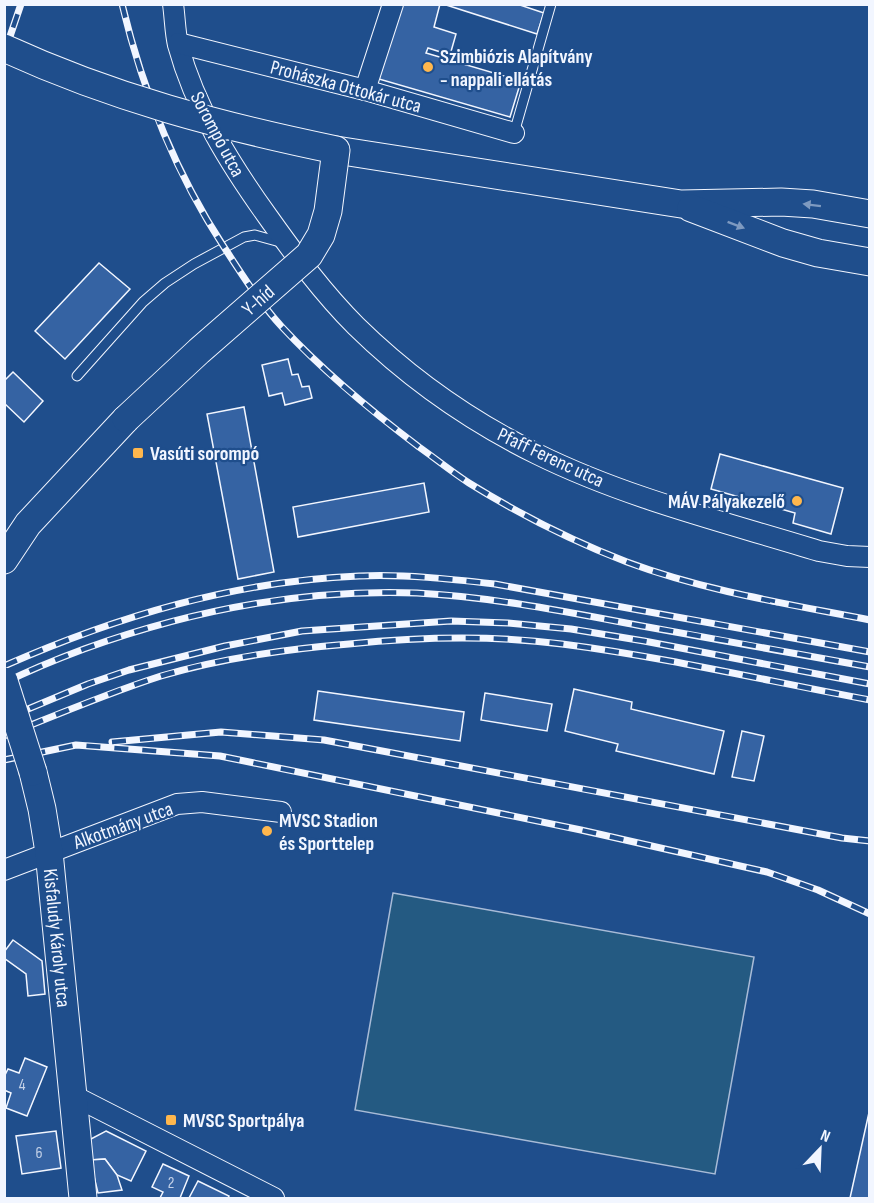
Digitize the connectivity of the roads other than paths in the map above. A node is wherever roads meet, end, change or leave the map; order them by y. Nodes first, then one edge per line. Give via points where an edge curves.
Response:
1 (173, 4) edge
2 (393, 4) edge
3 (551, 4) edge
4 (178, 43) junction
5 (4, 48) edge
6 (365, 90) junction
7 (514, 133) joint
8 (336, 150) junction
9 (681, 204) junction
10 (870, 214) edge
11 (292, 250) junction
12 (870, 262) edge
13 (76, 376) dead end
14 (870, 557) edge
15 (4, 560) edge
16 (4, 681) edge
17 (281, 812) dead end
18 (49, 852) junction
19 (4, 870) edge
20 (74, 1096) junction
21 (83, 1198) edge
22 (274, 1198) edge

1 - 4 street, Sorompó utca
2 - 6 street
3 - 7 lane
4 - 6 street, Prohászka Ottokár utca
4 - 11 street, Sorompó utca via 195,95 213,130 240,177
5 - 8 main road, bridge via 134,100
6 - 7 street, Prohászka Ottokár utca
8 - 9 main road
8 - 15 main road, Y-híd, bridge via 328,211 321,235 309,255 126,419 28,524
10 -> 9 main road via 781,202
9 -> 12 main road via 783,243
11 - 13 lane via 281,242 255,235 204,258 143,302
11 - 14 street, Pfaff Ferenc utca via 355,326 411,374 457,408 528,450 652,500 819,551
16 - 18 main road, Kisfaludy Károly utca, bridge via 33,772
17 - 18 street, Alkotmány utca via 202,802 177,804
18 - 19 street, Alkotmány utca
18 - 20 main road, Kisfaludy Károly utca
20 - 21 main road, Kisfaludy Károly utca
20 - 22 street

